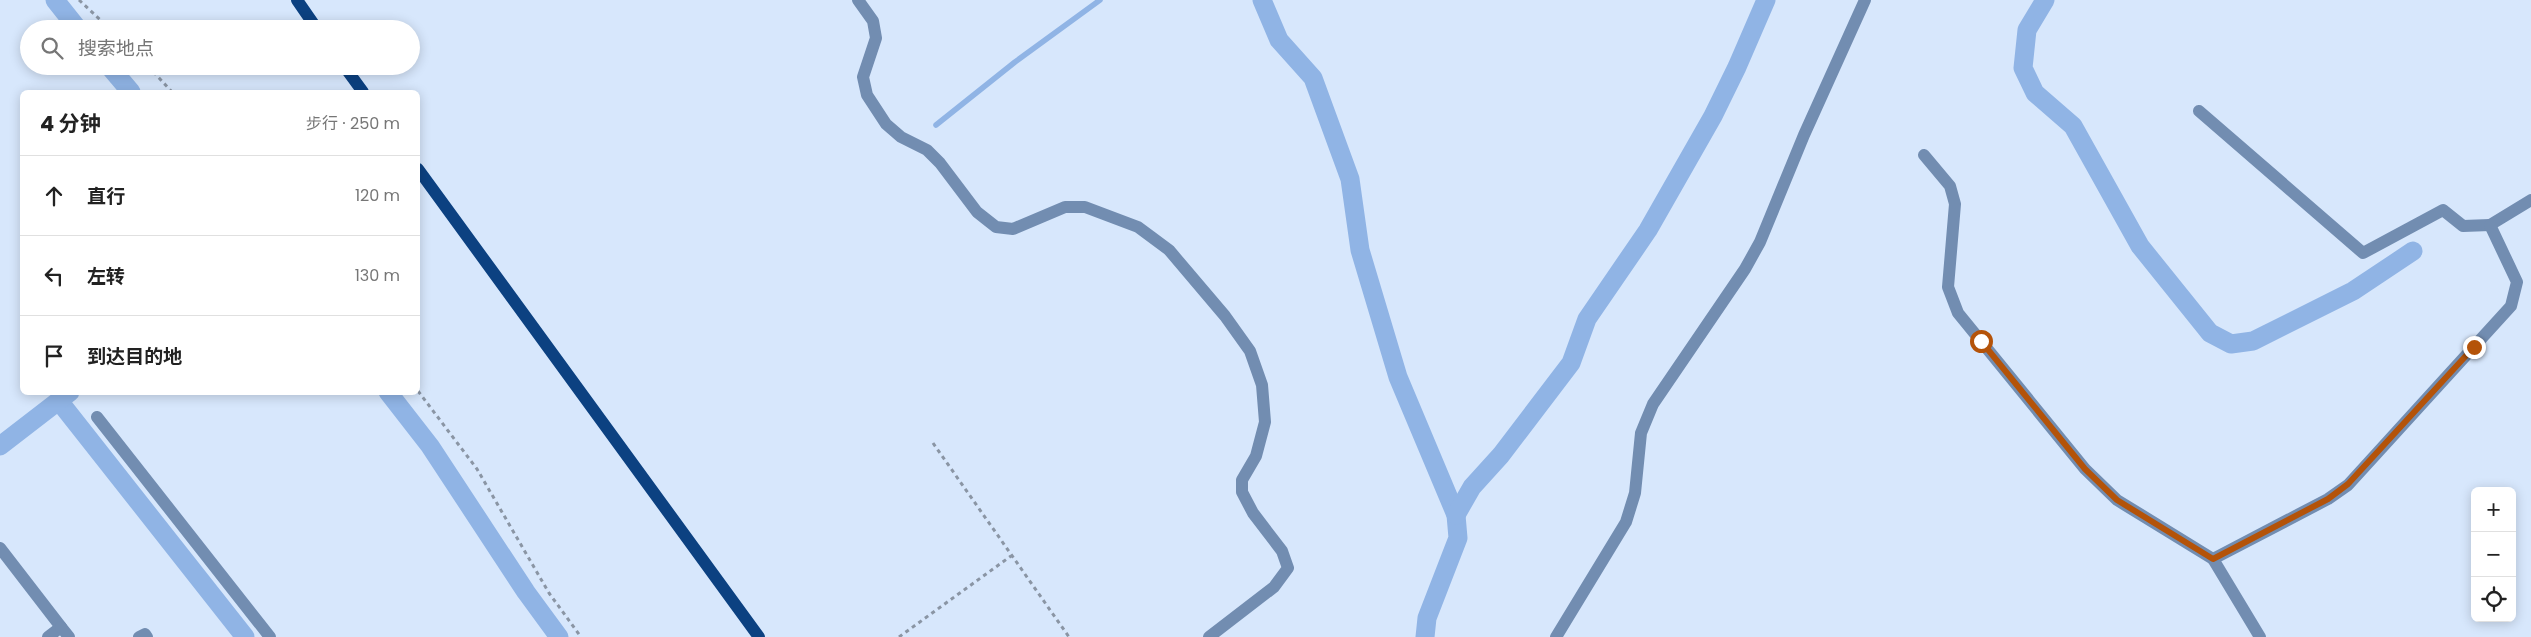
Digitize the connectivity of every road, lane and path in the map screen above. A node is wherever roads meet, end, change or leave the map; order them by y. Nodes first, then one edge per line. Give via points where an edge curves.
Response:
1 (79, 0) edge
2 (296, 0) edge
3 (858, 0) edge
4 (1866, 0) edge
5 (100, 20) edge
6 (310, 20) edge
7 (156, 75) edge
8 (351, 75) edge
9 (170, 90) edge
10 (362, 90) edge
11 (2200, 111) dead end
12 (1924, 155) dead end
13 (420, 172) edge
14 (2531, 200) edge
15 (2490, 225) junction
16 (420, 394) edge
17 (97, 417) dead end
18 (933, 443) dead end
19 (0, 548) edge
20 (1011, 556) junction
21 (2213, 559) junction
22 (61, 627) junction
23 (48, 637) edge
24 (69, 637) edge
25 (139, 637) edge
26 (147, 637) edge
27 (270, 637) edge
28 (581, 637) edge
29 (759, 637) edge
30 (899, 637) edge
31 (1069, 637) edge
32 (1209, 637) edge
33 (1556, 637) edge
34 (2260, 637) edge

1 - 5 path
2 - 6 main road
3 - 32 street via 873,22 876,38 863,77 867,94 886,124 940,162 977,212 996,226 1014,229 1065,207 1085,207 1138,227 1169,250 1250,351 1262,385 1265,422 1256,456 1242,480 1242,492 1253,513 1282,551 1288,568 1274,588
4 - 33 street via 1804,135 1760,242 1653,404 1640,433 1635,493 1626,522
7 - 9 path
8 - 10 main road
11 - 15 street via 2362,253 2443,210 2463,226
12 - 21 street via 1950,186 1954,204 1948,287 1958,313 2104,488 2117,500
13 - 29 main road
14 - 15 street
15 - 21 street via 2517,282 2512,306 2348,484 2328,499
16 - 28 path via 477,469 549,593
17 - 27 street
18 - 20 path
19 - 22 street
20 - 30 path
20 - 31 path
21 - 34 street
22 - 23 street
22 - 24 street
25 - 26 street via 145,634

